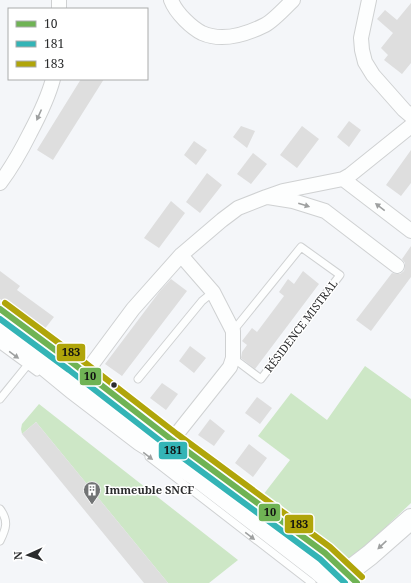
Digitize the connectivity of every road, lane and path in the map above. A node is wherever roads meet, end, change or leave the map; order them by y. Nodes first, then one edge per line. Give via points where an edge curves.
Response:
1 (171, 0) edge
2 (293, 0) edge
3 (369, 0) edge
4 (53, 80) edge
5 (411, 116) edge
6 (411, 126) edge
7 (343, 179) junction
8 (0, 183) edge
9 (266, 197) junction
10 (411, 231) edge
11 (181, 255) junction
12 (397, 266) dead end
13 (213, 292) junction
14 (0, 310) edge
15 (0, 328) edge
16 (232, 331) junction
17 (0, 345) edge
18 (234, 358) junction
19 (30, 361) junction
20 (42, 376) dead end
21 (138, 379) dead end
22 (76, 383) junction
23 (0, 399) edge
24 (107, 424) dead end
25 (170, 443) junction
26 (141, 451) dead end
27 (195, 475) junction
28 (0, 509) edge
29 (244, 512) junction
30 (411, 519) edge
31 (0, 541) edge
32 (315, 576) edge
33 (345, 580) edge

1 - 2 street via 191,25 202,33 214,37 247,33 266,24
3 - 5 street via 361,38 365,62 373,75
4 -> 8 street via 37,121
6 - 7 street
7 - 9 street
10 -> 7 street
9 - 11 street via 238,208
9 -> 12 street via 294,201 325,211
11 - 13 street
11 - 22 street via 133,309
13 - 16 street
13 - 21 lane via 202,300
14 - 22 lane via 74,364
15 - 19 main road
15 - 22 main road via 29,343
16 - 18 street
16 - 18 lane, RÉSIDENCE MISTRAL via 301,247 340,275 261,379
17 -> 19 lane
18 - 25 street via 230,367
19 - 20 lane
19 - 22 main road
19 - 23 lane
22 - 24 lane
22 - 25 main road
22 - 27 main road via 141,441
25 - 27 main road
25 - 33 lane via 325,553
26 -> 32 lane
27 - 29 main road
28 - 31 lane via 6,521 6,529
29 - 32 main road
29 - 33 main road via 335,569
30 -> 33 main road via 353,568
32 - 33 main road

